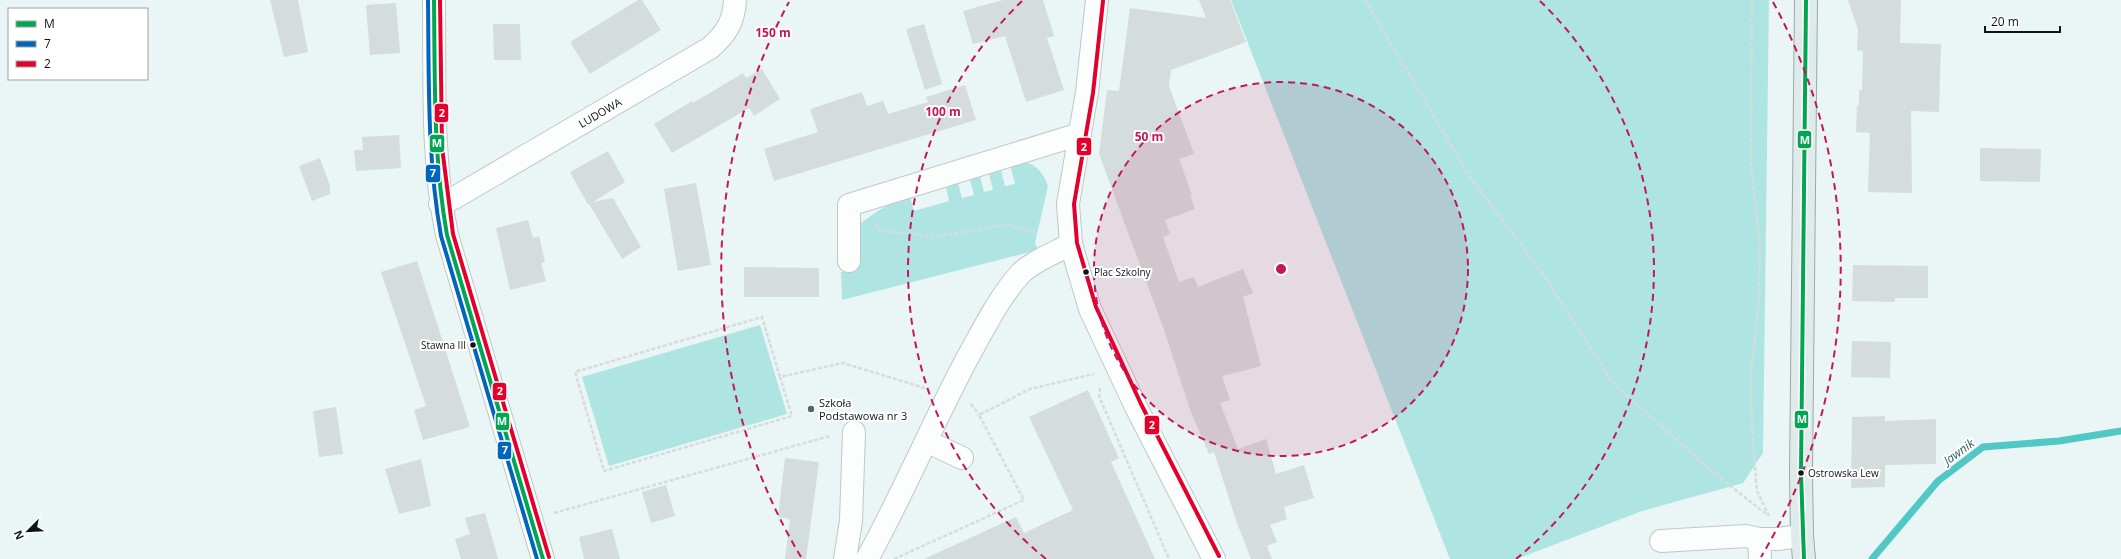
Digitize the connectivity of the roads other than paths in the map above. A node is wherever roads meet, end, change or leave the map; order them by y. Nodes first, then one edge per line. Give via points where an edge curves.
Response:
1 (434, 0) edge
2 (735, 0) edge
3 (1097, 0) edge
4 (1806, 0) edge
5 (1080, 134) junction
6 (440, 204) junction
7 (1071, 244) junction
8 (849, 261) dead end
9 (854, 432) road end
10 (926, 440) junction
11 (962, 458) dead end
12 (1802, 536) junction
13 (1661, 541) dead end
14 (1760, 548) edge
15 (543, 559) edge
16 (846, 559) edge
17 (867, 559) edge
18 (1214, 559) edge
19 (1804, 559) edge

1 - 6 street
2 - 6 street, LUDOWA via 730,27 710,48
3 - 5 street
4 - 12 main road
5 - 7 street via 1068,204
5 - 8 street via 849,205
6 - 15 street via 447,236
7 - 10 street via 1022,273 1006,292
7 - 18 street via 1090,309 1136,407
9 - 16 street via 851,521
10 - 11 street
10 - 17 street
12 - 14 street via 1777,539
12 - 19 main road
13 - 14 street via 1746,536

